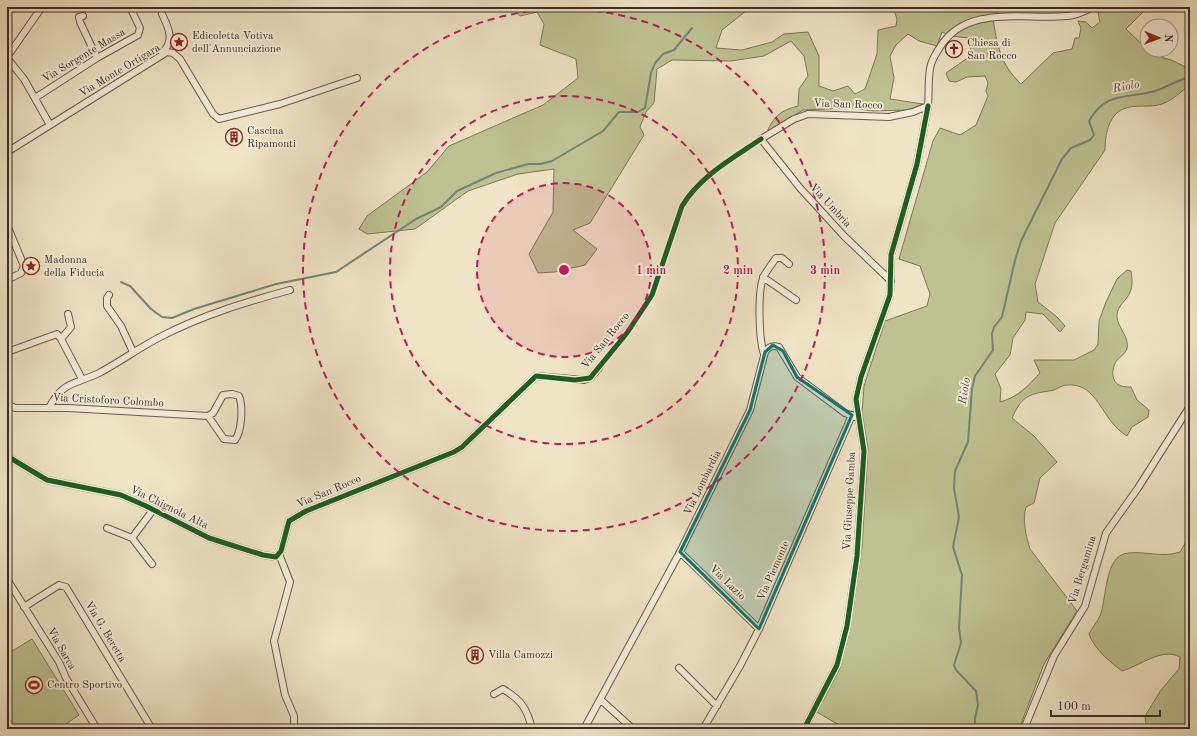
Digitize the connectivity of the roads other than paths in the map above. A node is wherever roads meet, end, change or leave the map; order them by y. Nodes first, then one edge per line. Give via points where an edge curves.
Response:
1 (42, 7) edge
2 (130, 7) edge
3 (1093, 7) edge
4 (162, 14) dead end
5 (83, 16) dead end
6 (159, 56) junction
7 (7, 57) edge
8 (97, 58) junction
9 (357, 78) dead end
10 (34, 98) junction
11 (928, 106) junction
12 (50, 125) junction
13 (761, 139) joint
14 (7, 152) edge
15 (7, 225) edge
16 (789, 264) dead end
17 (763, 277) junction
18 (7, 280) edge
19 (891, 281) junction
20 (290, 290) dead end
21 (109, 295) dead end
22 (796, 300) dead end
23 (68, 314) dead end
24 (61, 339) junction
25 (10, 351) dead end
26 (133, 352) junction
27 (764, 354) junction
28 (600, 368) dead end
29 (82, 379) junction
30 (7, 404) edge
31 (1190, 406) edge
32 (49, 408) junction
33 (208, 416) junction
34 (852, 416) junction
35 (858, 418) junction
36 (7, 456) edge
37 (153, 510) junction
38 (107, 528) dead end
39 (132, 538) junction
40 (680, 552) junction
41 (279, 554) junction
42 (152, 564) dead end
43 (7, 580) edge
44 (24, 607) junction
45 (759, 629) junction
46 (679, 668) dead end
47 (494, 694) dead end
48 (601, 700) junction
49 (717, 706) junction
50 (97, 729) edge
51 (152, 729) edge
52 (294, 729) edge
53 (532, 729) edge
54 (584, 729) edge
55 (633, 729) edge
56 (703, 729) edge
57 (804, 729) edge
58 (1024, 729) edge

1 - 7 street
2 - 8 street, Via Sorgente Massa via 140,28 139,33
3 - 11 street via 1069,16 988,17 955,30 943,42 932,61
4 - 6 street via 170,33 170,40
5 - 8 street via 79,19
6 - 9 street, Via Monte Ortigara via 167,52 180,59 212,114 219,119 280,104
6 - 12 street, Via Monte Ortigara
7 - 10 street, Via Sorgente Massa via 24,79
8 - 10 street, Via Sorgente Massa
10 - 12 street, Via Sorgente Massa
11 - 13 street, Via San Rocco via 890,117 808,114 794,119
11 - 19 street, Via Giuseppe Gamba via 917,164 891,255
12 - 14 street, Via Monte Ortigara
13 - 19 street, Via Umbria via 809,199
15 - 18 street via 24,266 21,272
16 - 17 street via 782,258 776,258
17 - 22 street
17 - 27 street via 760,310 761,345
19 - 35 street, Via Giuseppe Gamba via 890,295 861,377 856,399
20 - 26 street via 211,313
21 - 26 street via 107,306 121,326
23 - 24 street via 71,327
24 - 25 street via 57,334
24 - 29 street
26 - 29 street via 99,373
27 - 34 street via 768,348 780,347 797,377
27 - 40 street, Via Lombardia via 750,410
28 - 41 street, Via San Rocco via 584,380 536,376 454,452 306,511 289,521 282,551
29 - 32 street via 66,386 56,395
30 - 32 street, Via Cristoforo Colombo via 15,408
31 - 58 street, Via Bergamina via 1106,533 1085,606 1054,656
32 - 33 street, Via Cristoforo Colombo
33 - 33 street via 213,413 223,395 239,396 240,421 235,440 224,439
34 - 35 street
34 - 45 street, Via Piemonte
35 - 57 street, Via Giuseppe Gamba via 864,451 857,556 847,626 837,665
36 - 37 street, Via Chignola Alta via 47,480 121,495
37 - 39 street
37 - 41 street, Via Chignola Alta via 209,538 263,556 276,557
38 - 39 street
39 - 42 street
40 - 45 street, Via Lazio
40 - 48 street, Via Lombardia
41 - 52 street via 290,582 274,641 285,695 294,716
43 - 44 street, Via Sarca
44 - 50 street, Via Sarca
44 - 51 street, Via G. Beretta via 59,585 66,587
45 - 49 street, Via Piemonte
46 - 49 street
47 - 53 street via 503,689 518,698 529,716
48 - 54 street, Via Lombardia
48 - 55 street
49 - 56 street, Via Piemonte

